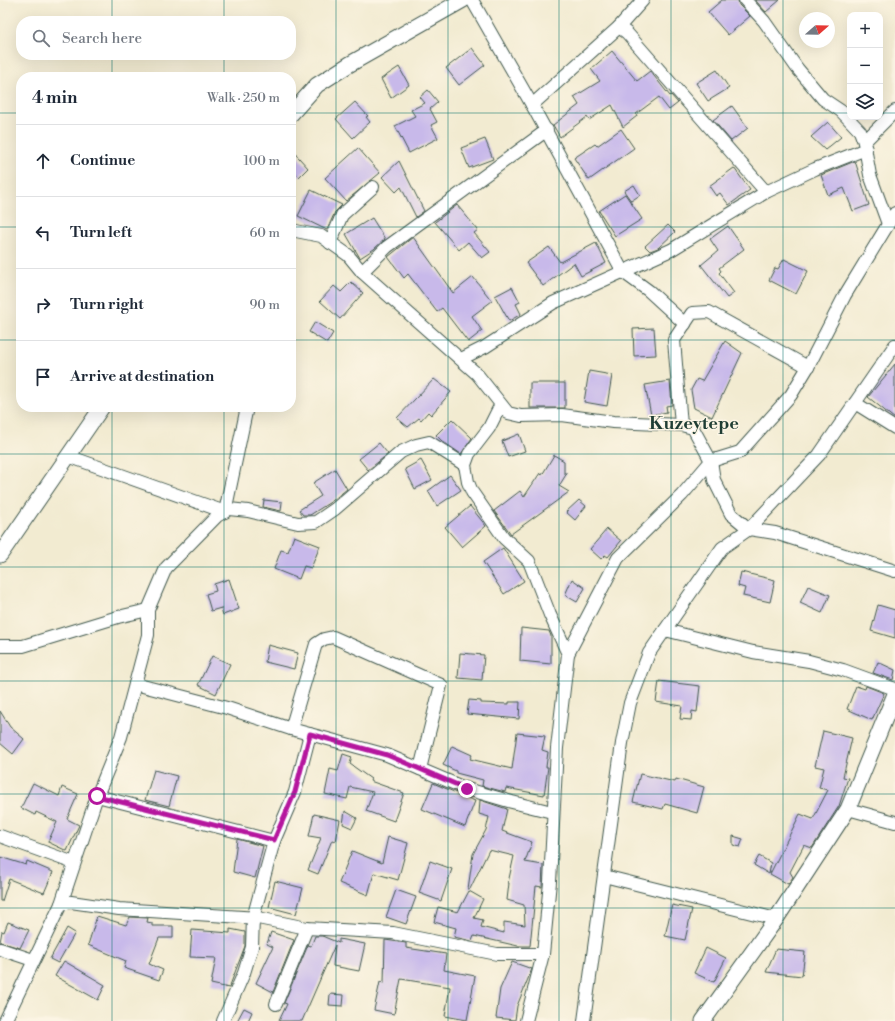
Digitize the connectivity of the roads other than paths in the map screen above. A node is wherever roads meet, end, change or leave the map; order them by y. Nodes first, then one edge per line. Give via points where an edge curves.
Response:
1 (463, 0) edge
2 (472, 0) edge
3 (643, 0) edge
4 (745, 0) edge
5 (619, 27) junction
6 (532, 105) junction
7 (296, 108) edge
8 (895, 111) edge
9 (547, 130) junction
10 (865, 145) junction
11 (373, 187) dead end
12 (766, 192) junction
13 (895, 213) edge
14 (888, 224) junction
15 (296, 231) edge
16 (330, 243) junction
17 (362, 272) junction
18 (623, 272) junction
19 (685, 324) junction
20 (895, 345) edge
21 (461, 359) junction
22 (808, 367) junction
23 (855, 403) junction
24 (500, 406) junction
25 (99, 412) edge
26 (246, 412) edge
27 (682, 425) junction
28 (895, 428) edge
29 (68, 456) junction
30 (711, 461) junction
31 (464, 466) junction
32 (225, 512) junction
33 (749, 529) junction
34 (0, 555) edge
35 (895, 571) edge
36 (148, 610) junction
37 (665, 630) junction
38 (0, 646) edge
39 (568, 654) junction
40 (135, 684) junction
41 (895, 689) edge
42 (895, 694) edge
43 (291, 730) junction
44 (310, 734) junction
45 (420, 769) junction
46 (97, 796) junction
47 (848, 809) junction
48 (552, 812) junction
49 (895, 822) edge
50 (0, 836) edge
51 (274, 840) junction
52 (74, 863) junction
53 (604, 876) junction
54 (61, 904) junction
55 (253, 918) junction
56 (776, 919) junction
57 (307, 928) junction
58 (0, 948) edge
59 (543, 954) junction
60 (33, 960) junction
61 (276, 1004) dead end
62 (5, 1021) edge
63 (223, 1021) edge
64 (526, 1021) edge
65 (584, 1021) edge
66 (703, 1021) edge

1 - 7 street via 317,85
2 - 6 street
3 - 5 street
4 - 10 street via 822,98 852,121 860,131
5 - 6 street
5 - 12 street
6 - 9 street
8 - 10 street
9 - 17 street via 387,247
9 - 18 street via 560,160
10 - 12 street
10 - 14 street via 870,175
11 - 16 street via 342,215
12 - 18 street via 671,250
13 - 14 street
14 - 22 street via 845,295
15 - 16 street via 321,236
16 - 17 street via 348,254
17 - 21 street
18 - 19 street via 649,291
18 - 21 street via 553,303 485,347
19 - 22 street via 692,313 709,312
19 - 27 street via 674,340
20 - 23 street
21 - 24 street via 477,374
22 - 30 street via 791,394 740,452
23 - 28 street
23 - 33 street via 819,455
24 - 27 street via 508,414 521,416 562,415 613,422
24 - 31 street
25 - 29 street
26 - 32 street
27 - 30 street via 693,428
29 - 32 street
29 - 34 street
30 - 33 street via 714,480 730,514
30 - 39 street via 682,495 618,558
31 - 32 street via 429,442 401,452 335,509 316,522 298,523 229,509
31 - 39 street via 472,492 504,538 529,561
32 - 36 street via 217,516 166,568
33 - 35 street via 775,533
33 - 37 street via 722,548
36 - 38 street via 23,646
36 - 40 street via 148,634
37 - 41 street via 753,652 808,661 843,670
37 - 53 street via 649,653 630,703
39 - 48 street
40 - 43 street via 227,708
40 - 46 street via 121,737
42 - 47 street
43 - 44 street
43 - 45 street via 316,644 333,637 441,685
44 - 45 street via 387,755
44 - 51 street via 295,792
45 - 48 street via 467,789
46 - 51 street
46 - 52 street
47 - 49 street
47 - 56 street
48 - 59 street via 550,882
50 - 52 street
51 - 55 street
52 - 54 street
53 - 56 street
53 - 65 street
54 - 55 street via 71,902 118,909
54 - 60 street
55 - 57 street
55 - 63 street via 252,947 244,973
56 - 66 street
57 - 59 street via 393,933 497,954
57 - 61 street
58 - 60 street
59 - 64 street
60 - 62 street

